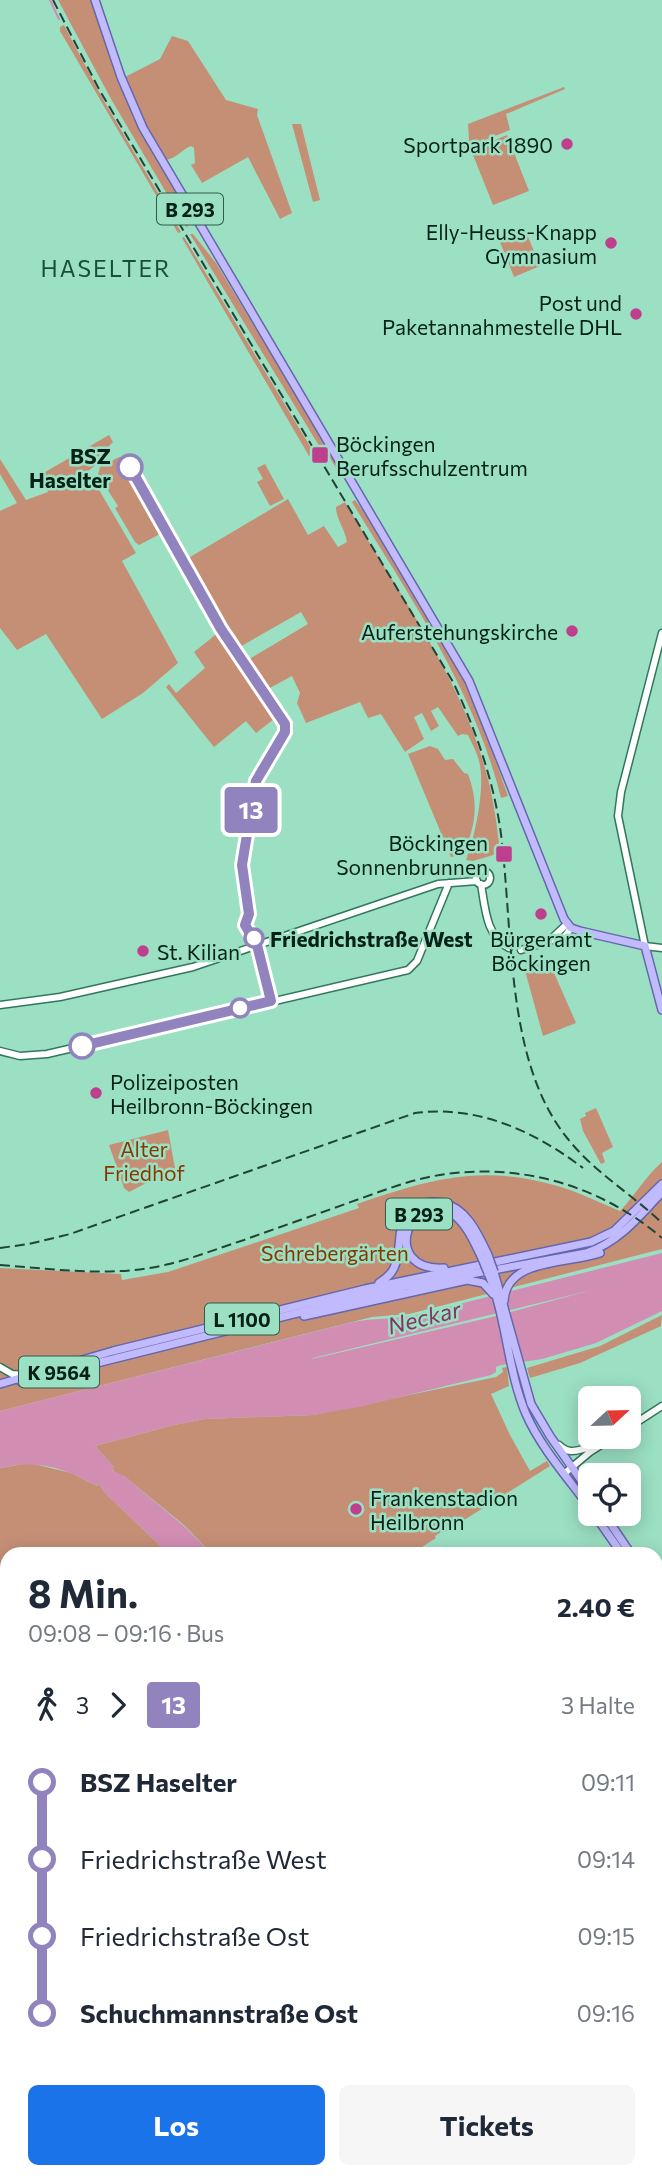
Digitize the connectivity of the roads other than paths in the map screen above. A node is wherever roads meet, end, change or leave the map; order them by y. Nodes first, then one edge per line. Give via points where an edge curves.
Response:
1 (95, 0) edge
2 (662, 634) edge
3 (449, 883) junction
4 (571, 927) junction
5 (645, 946) junction
6 (509, 948) dead end
7 (662, 948) edge
8 (521, 950) dead end
9 (0, 1005) edge
10 (662, 1010) edge
11 (0, 1051) edge
12 (662, 1178) edge
13 (662, 1184) edge
14 (662, 1192) edge
15 (648, 1198) junction
16 (635, 1221) junction
17 (485, 1255) junction
18 (469, 1266) junction
19 (365, 1289) junction
20 (498, 1289) junction
21 (502, 1306) junction
22 (269, 1321) junction
23 (113, 1352) joint
24 (126, 1357) joint
25 (0, 1367) edge
26 (0, 1372) edge
27 (27, 1375) junction
28 (519, 1376) junction
29 (2, 1383) edge
30 (662, 1406) edge
31 (641, 1420) edge
32 (555, 1444) junction
33 (584, 1449) edge
34 (595, 1449) edge
35 (570, 1465) junction
36 (559, 1466) junction
37 (565, 1473) junction
38 (578, 1476) edge
39 (578, 1491) edge
40 (602, 1526) edge
41 (612, 1526) edge
42 (617, 1547) edge
43 (626, 1547) edge

1 - 4 main road, B 293 via 143,128 469,681
2 - 5 street via 618,816
3 - 6 street via 481,881 495,938
3 - 9 street via 193,967 61,997
3 - 11 street via 417,961 405,970 47,1054 20,1056
4 - 5 main road
4 - 8 street via 565,936
5 - 7 street
5 - 10 main road
12 - 15 main road, B 293
13 - 15 main road
14 - 16 main road
15 - 18 main road, B 293 via 600,1239
16 - 20 main road via 601,1253 521,1271
16 - 22 main road, L 1100 via 607,1244 586,1252 406,1286
17 - 18 main road, B 293 via 450,1213 428,1210 411,1221 406,1243 416,1261 435,1269
17 - 19 main road via 473,1225 458,1210 440,1202 422,1204 402,1223 390,1275
17 - 20 main road, B 293, bridge
18 - 19 main road, L 1100
19 - 23 main road, L 1100
20 - 21 main road
20 - 21 main road
20 - 22 main road via 467,1280
21 - 28 main road
22 - 24 main road, L 1100
23 - 27 main road, K 9564
24 - 29 main road, K 9564
25 - 27 street
26 - 29 street
27 - 29 main road, K 9564
28 - 32 main road
28 - 36 main road via 520,1396 531,1424
30 - 31 street
32 - 33 street via 570,1452
32 - 35 main road
34 - 35 street
35 - 36 street
35 - 37 street
35 - 38 main road
36 - 37 main road
37 - 39 main road
40 - 42 main road
41 - 43 main road

